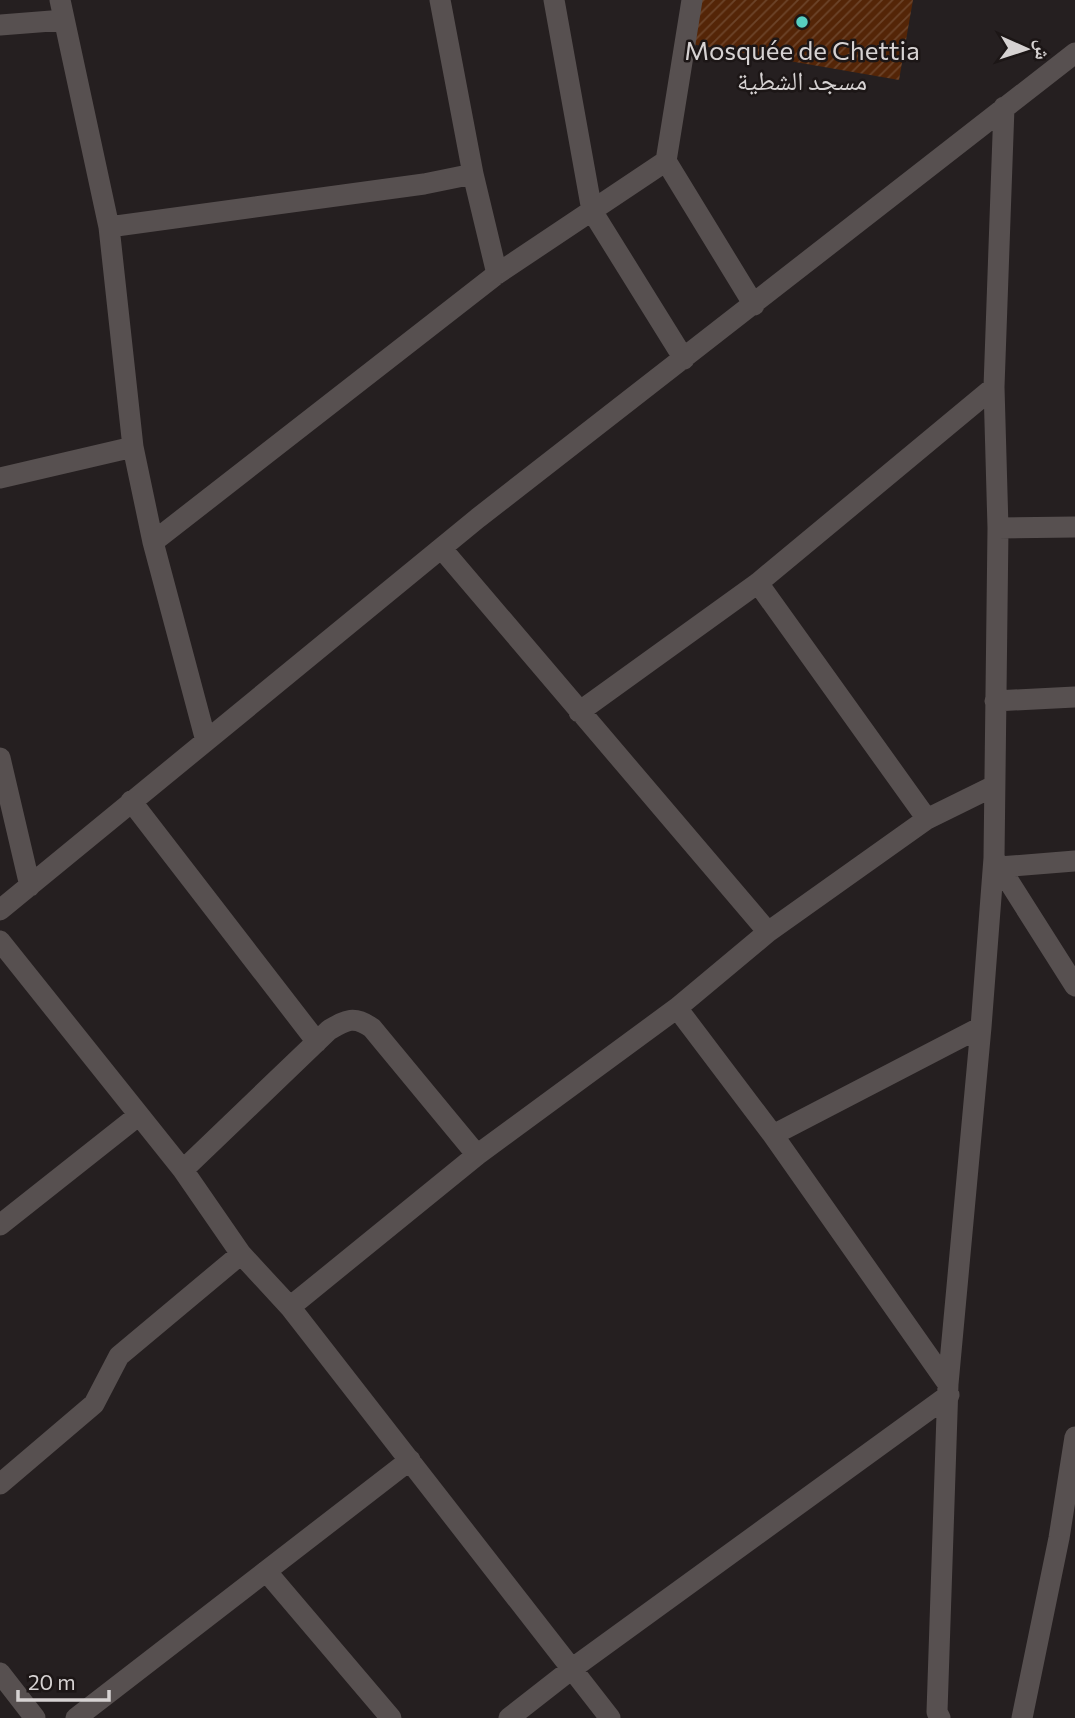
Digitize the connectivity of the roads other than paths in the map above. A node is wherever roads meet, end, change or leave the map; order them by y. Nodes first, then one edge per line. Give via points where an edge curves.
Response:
1 (440, 0) edge
2 (554, 0) edge
3 (692, 0) edge
4 (62, 10) edge
5 (0, 25) edge
6 (1075, 53) edge
7 (1003, 107) junction
8 (666, 160) junction
9 (473, 174) junction
10 (592, 211) junction
11 (109, 227) junction
12 (497, 274) junction
13 (754, 305) junction
14 (684, 359) junction
15 (994, 387) junction
16 (133, 447) junction
17 (0, 478) edge
18 (1075, 527) edge
19 (998, 528) junction
20 (153, 542) junction
21 (442, 549) junction
22 (758, 583) junction
23 (1075, 697) edge
24 (995, 701) junction
25 (579, 712) junction
26 (206, 741) junction
27 (0, 758) edge
28 (994, 786) junction
29 (131, 801) junction
30 (927, 819) junction
31 (1075, 861) edge
32 (997, 862) junction
33 (30, 886) junction
34 (0, 910) edge
35 (768, 932) junction
36 (0, 941) edge
37 (1075, 986) edge
38 (677, 1008) junction
39 (981, 1027) junction
40 (317, 1042) junction
41 (139, 1115) junction
42 (773, 1135) junction
43 (477, 1155) junction
44 (183, 1170) junction
45 (0, 1224) edge
46 (241, 1254) junction
47 (290, 1307) junction
48 (948, 1390) junction
49 (1075, 1437) edge
50 (410, 1460) junction
51 (0, 1484) edge
52 (266, 1571) junction
53 (573, 1668) junction
54 (0, 1673) edge
55 (35, 1718) edge
56 (76, 1718) edge
57 (391, 1718) edge
58 (509, 1718) edge
59 (610, 1718) edge
60 (940, 1718) edge
61 (1022, 1718) edge

1 - 9 street
2 - 10 street
3 - 8 street
4 - 5 street
4 - 11 street
6 - 7 street
7 - 13 street
7 - 15 street
8 - 10 street
8 - 13 street
9 - 11 street
9 - 12 street
10 - 12 street
10 - 14 street
11 - 16 street
12 - 20 street
13 - 14 street
14 - 21 street
15 - 19 street
15 - 22 street
16 - 17 street
16 - 20 street
18 - 19 street
19 - 24 street
20 - 26 street
21 - 25 street
21 - 26 street
22 - 25 street
22 - 30 street
23 - 24 street
24 - 28 street
25 - 35 street
26 - 29 street
27 - 33 street
28 - 30 street
28 - 32 street
29 - 33 street
29 - 40 street
30 - 35 street
31 - 32 street
32 - 37 street
32 - 39 street
33 - 34 street
35 - 38 street
36 - 41 street
38 - 42 street
38 - 43 street
39 - 42 street
39 - 48 street
40 - 43 street via 329,1030 351,1020 363,1021
40 - 44 street
41 - 44 street
41 - 45 street
42 - 48 street
43 - 47 street
44 - 46 street
46 - 47 street
46 - 51 street via 119,1356 94,1404
47 - 50 street
48 - 53 street
48 - 60 street
49 - 61 street
50 - 52 street
50 - 53 street
52 - 56 street
52 - 57 street
53 - 58 street
53 - 59 street
54 - 55 street

